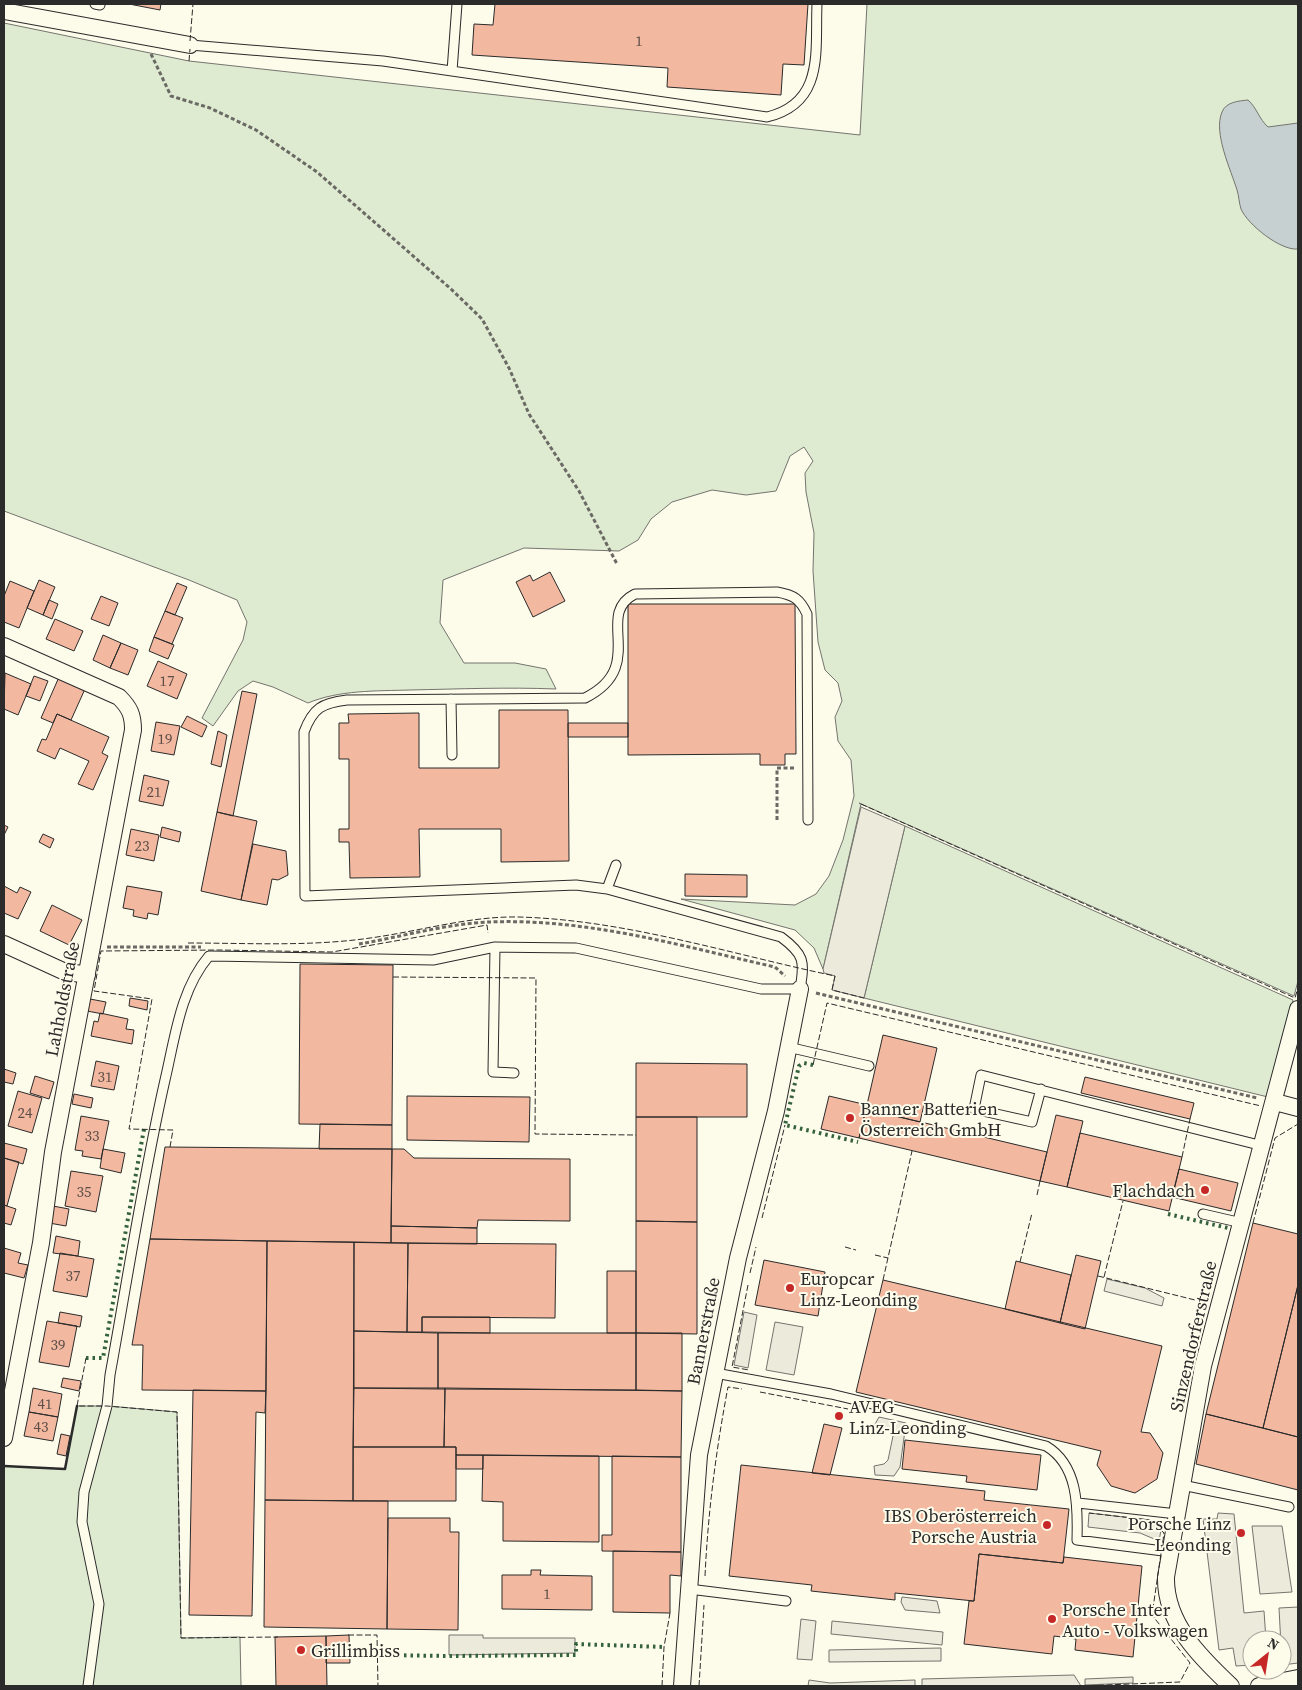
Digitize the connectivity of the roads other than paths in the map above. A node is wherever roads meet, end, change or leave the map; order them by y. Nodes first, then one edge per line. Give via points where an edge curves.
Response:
1 (457, 4) edge
2 (818, 4) edge
3 (4, 11) edge
4 (190, 45) joint
5 (452, 71) junction
6 (4, 646) edge
7 (451, 699) junction
8 (452, 755) dead end
9 (808, 820) dead end
10 (616, 865) dead end
11 (607, 889) junction
12 (4, 944) edge
13 (496, 947) junction
14 (87, 975) junction
15 (800, 989) junction
16 (1298, 1009) edge
17 (1294, 1045) edge
18 (788, 1047) junction
19 (869, 1066) dead end
20 (514, 1073) dead end
21 (1041, 1089) junction
22 (1275, 1102) junction
23 (1298, 1108) edge
24 (1263, 1146) junction
25 (1203, 1214) dead end
26 (1242, 1223) junction
27 (715, 1373) junction
28 (4, 1438) edge
29 (1182, 1485) junction
30 (1078, 1503) junction
31 (1289, 1507) dead end
32 (1177, 1514) junction
33 (1171, 1552) junction
34 (689, 1588) junction
35 (786, 1601) dead end
36 (1298, 1678) edge
37 (88, 1686) edge
38 (682, 1686) edge
39 (1230, 1686) edge
40 (1259, 1686) edge

1 - 5 lane
2 - 5 lane via 814,67 809,89 789,109 767,117
3 - 4 street
4 - 5 lane via 383,61
6 - 14 street, Lahholdstraße via 119,697 133,716
7 - 8 lane
7 - 9 lane via 585,698 600,690 612,677 618,663 619,607 635,594 777,592 792,595 801,601 807,614
7 - 11 lane via 347,700 327,702 316,710 304,732 305,896 576,885
10 - 11 lane
11 - 15 lane via 781,937 801,956 804,968
12 - 14 street via 63,971
13 - 15 lane via 576,948 761,989
13 - 20 lane via 493,1072
13 - 37 lane via 433,960 209,956 196,971 182,1006 153,1134 110,1375 108,1406 84,1492 82,1522 100,1604
14 - 28 street, Lahholdstraße
15 - 18 street, Bannerstraße
16 - 17 street, Sinzendorferstraße
17 - 22 street, Sinzendorferstraße
18 - 19 lane
18 - 27 street, Bannerstraße via 776,1111 738,1258
21 - 21 lane via 1032,1122 974,1109 981,1075
21 - 24 lane
22 - 23 street
22 - 24 street, Sinzendorferstraße
24 - 26 street, Sinzendorferstraße
25 - 26 lane
26 - 29 street, Sinzendorferstraße via 1202,1366
27 - 30 lane via 831,1394 1046,1446 1058,1454 1066,1466
27 - 34 street, Bannerstraße via 699,1455
29 - 31 lane
29 - 32 street, Sinzendorferstraße
30 - 32 lane
30 - 33 lane via 1077,1540
32 - 33 street, Sinzendorferstraße
33 - 39 street, Sinzendorferstraße via 1166,1595 1171,1613 1210,1667
34 - 35 lane
34 - 38 street, Bannerstraße
36 - 40 street

